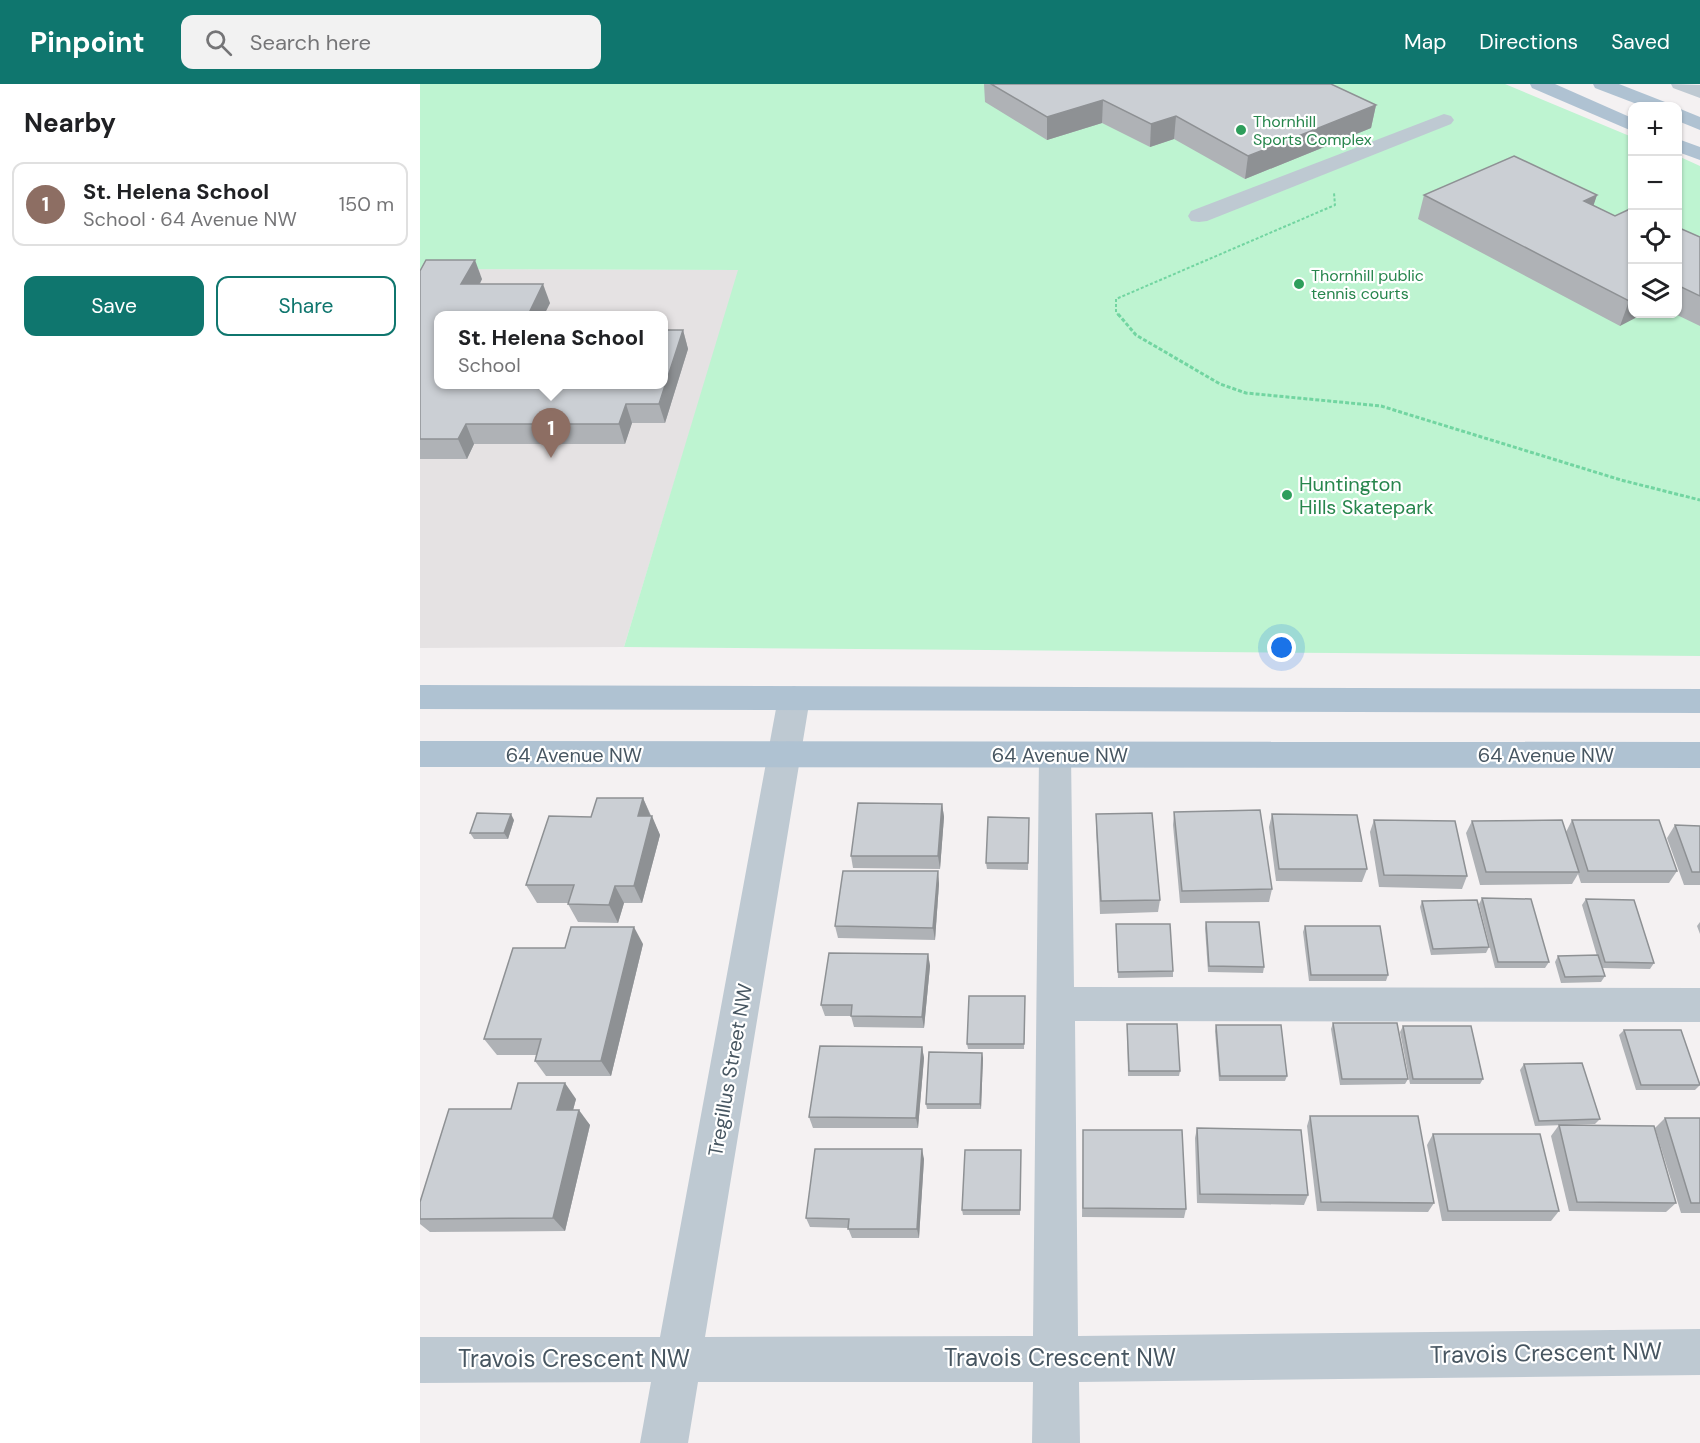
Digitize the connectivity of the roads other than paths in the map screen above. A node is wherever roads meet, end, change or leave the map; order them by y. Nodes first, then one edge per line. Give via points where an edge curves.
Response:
1 (1539, 84) edge
2 (1602, 84) edge
3 (1680, 84) edge
4 (1700, 92) edge
5 (1648, 102) edge
6 (1682, 116) edge
7 (1444, 120) dead end
8 (1628, 123) edge
9 (1700, 124) edge
10 (1682, 147) edge
11 (1700, 154) edge
12 (1199, 216) dead end
13 (420, 697) edge
14 (795, 698) junction
15 (1700, 701) edge
16 (420, 754) edge
17 (1055, 755) junction
18 (1700, 755) edge
19 (784, 756) junction
20 (1056, 1004) junction
21 (1700, 1005) edge
22 (1700, 1352) edge
23 (680, 1358) junction
24 (1056, 1359) junction
25 (420, 1360) edge
26 (664, 1443) edge
27 (1056, 1443) edge

1 - 8 main road
2 - 5 main road
3 - 4 street
6 - 9 main road
7 - 12 street
10 - 11 main road
13 - 14 main road
14 - 15 main road
14 - 19 street, Tregillus Street NW
16 - 19 main road, 64 Avenue NW
17 - 18 main road, 64 Avenue NW
17 - 19 main road, 64 Avenue NW
17 - 20 street
19 - 23 street, Tregillus Street NW
20 - 21 street
20 - 24 street
22 - 24 street, Travois Crescent NW
23 - 24 street, Travois Crescent NW
23 - 25 street, Travois Crescent NW
23 - 26 street, Tregillus Street NW
24 - 27 street

